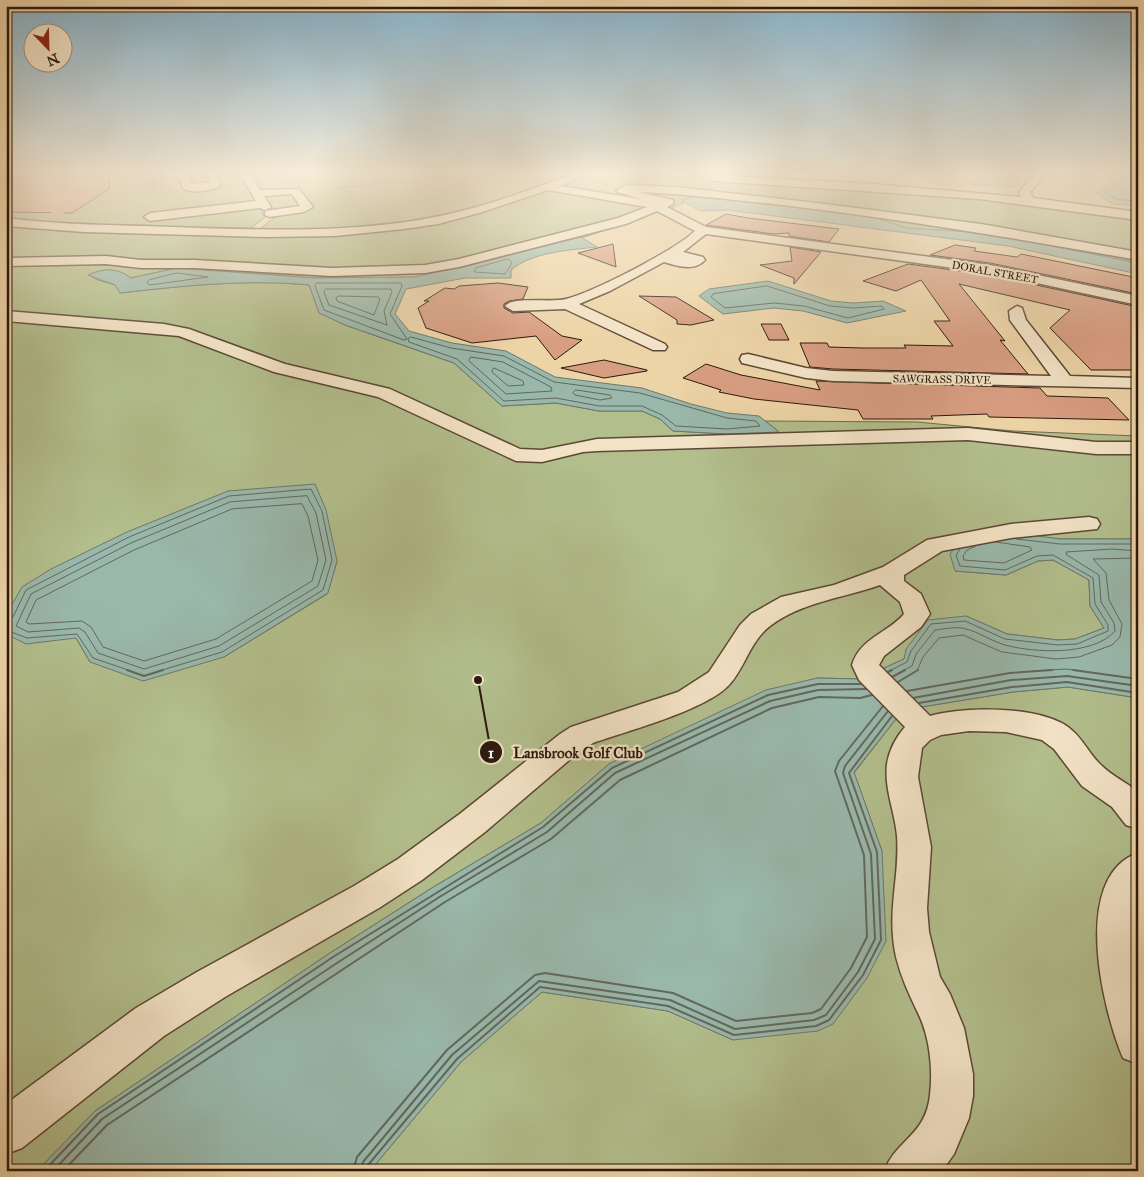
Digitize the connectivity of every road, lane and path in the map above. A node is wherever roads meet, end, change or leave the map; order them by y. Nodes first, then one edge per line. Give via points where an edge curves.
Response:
1 (177, 229) edge
2 (254, 229) edge
3 (364, 229) edge
4 (591, 229) edge
5 (988, 229) edge
6 (703, 230) joint
7 (250, 232) junction
8 (858, 251) junction
9 (1138, 256) edge
10 (6, 262) edge
11 (850, 263) dead end
12 (1138, 301) edge
13 (550, 304) junction
14 (567, 304) junction
15 (513, 306) dead end
16 (1017, 311) dead end
17 (6, 316) edge
18 (596, 319) junction
19 (659, 347) dead end
20 (748, 359) dead end
21 (1065, 382) junction
22 (1138, 383) edge
23 (1138, 448) edge
24 (1089, 524) dead end
25 (884, 580) junction
26 (921, 726) junction
27 (1138, 816) edge
28 (1138, 868) edge
29 (1138, 1044) edge
30 (6, 1132) edge
31 (907, 1171) edge

1 - 7 street
2 - 7 street
3 - 7 street
4 - 10 street via 425,269 332,272 106,260
5 - 9 street
6 - 8 street, DORAL STREET
6 - 14 street via 687,245 667,256
8 - 11 street
8 - 12 street, DORAL STREET via 990,270
13 - 14 street
13 - 15 street
13 - 18 street via 555,314 572,322
14 - 18 street
16 - 21 street via 1018,320
17 - 23 street via 183,332 224,350 280,368 384,393 505,451 522,455 542,456 597,444 968,434 1013,436 1104,449
18 - 19 street
20 - 21 street, SAWGRASS DRIVE via 833,376
21 - 22 street, SAWGRASS DRIVE
24 - 25 street via 1011,531 950,541 920,552
25 - 26 street via 912,599 918,614 911,624 872,650 865,665
25 - 30 street via 790,603 760,620 719,679 703,691 582,735 567,744 496,804 399,876 339,915 150,1022
26 - 27 street via 1007,721 1053,732 1067,744 1092,776 1125,800
26 - 31 street via 909,744 903,766 904,792 914,846 909,912 919,970 936,1006 948,1050 951,1100 948,1122 940,1138
28 - 29 street via 1122,889 1115,921 1132,1029

